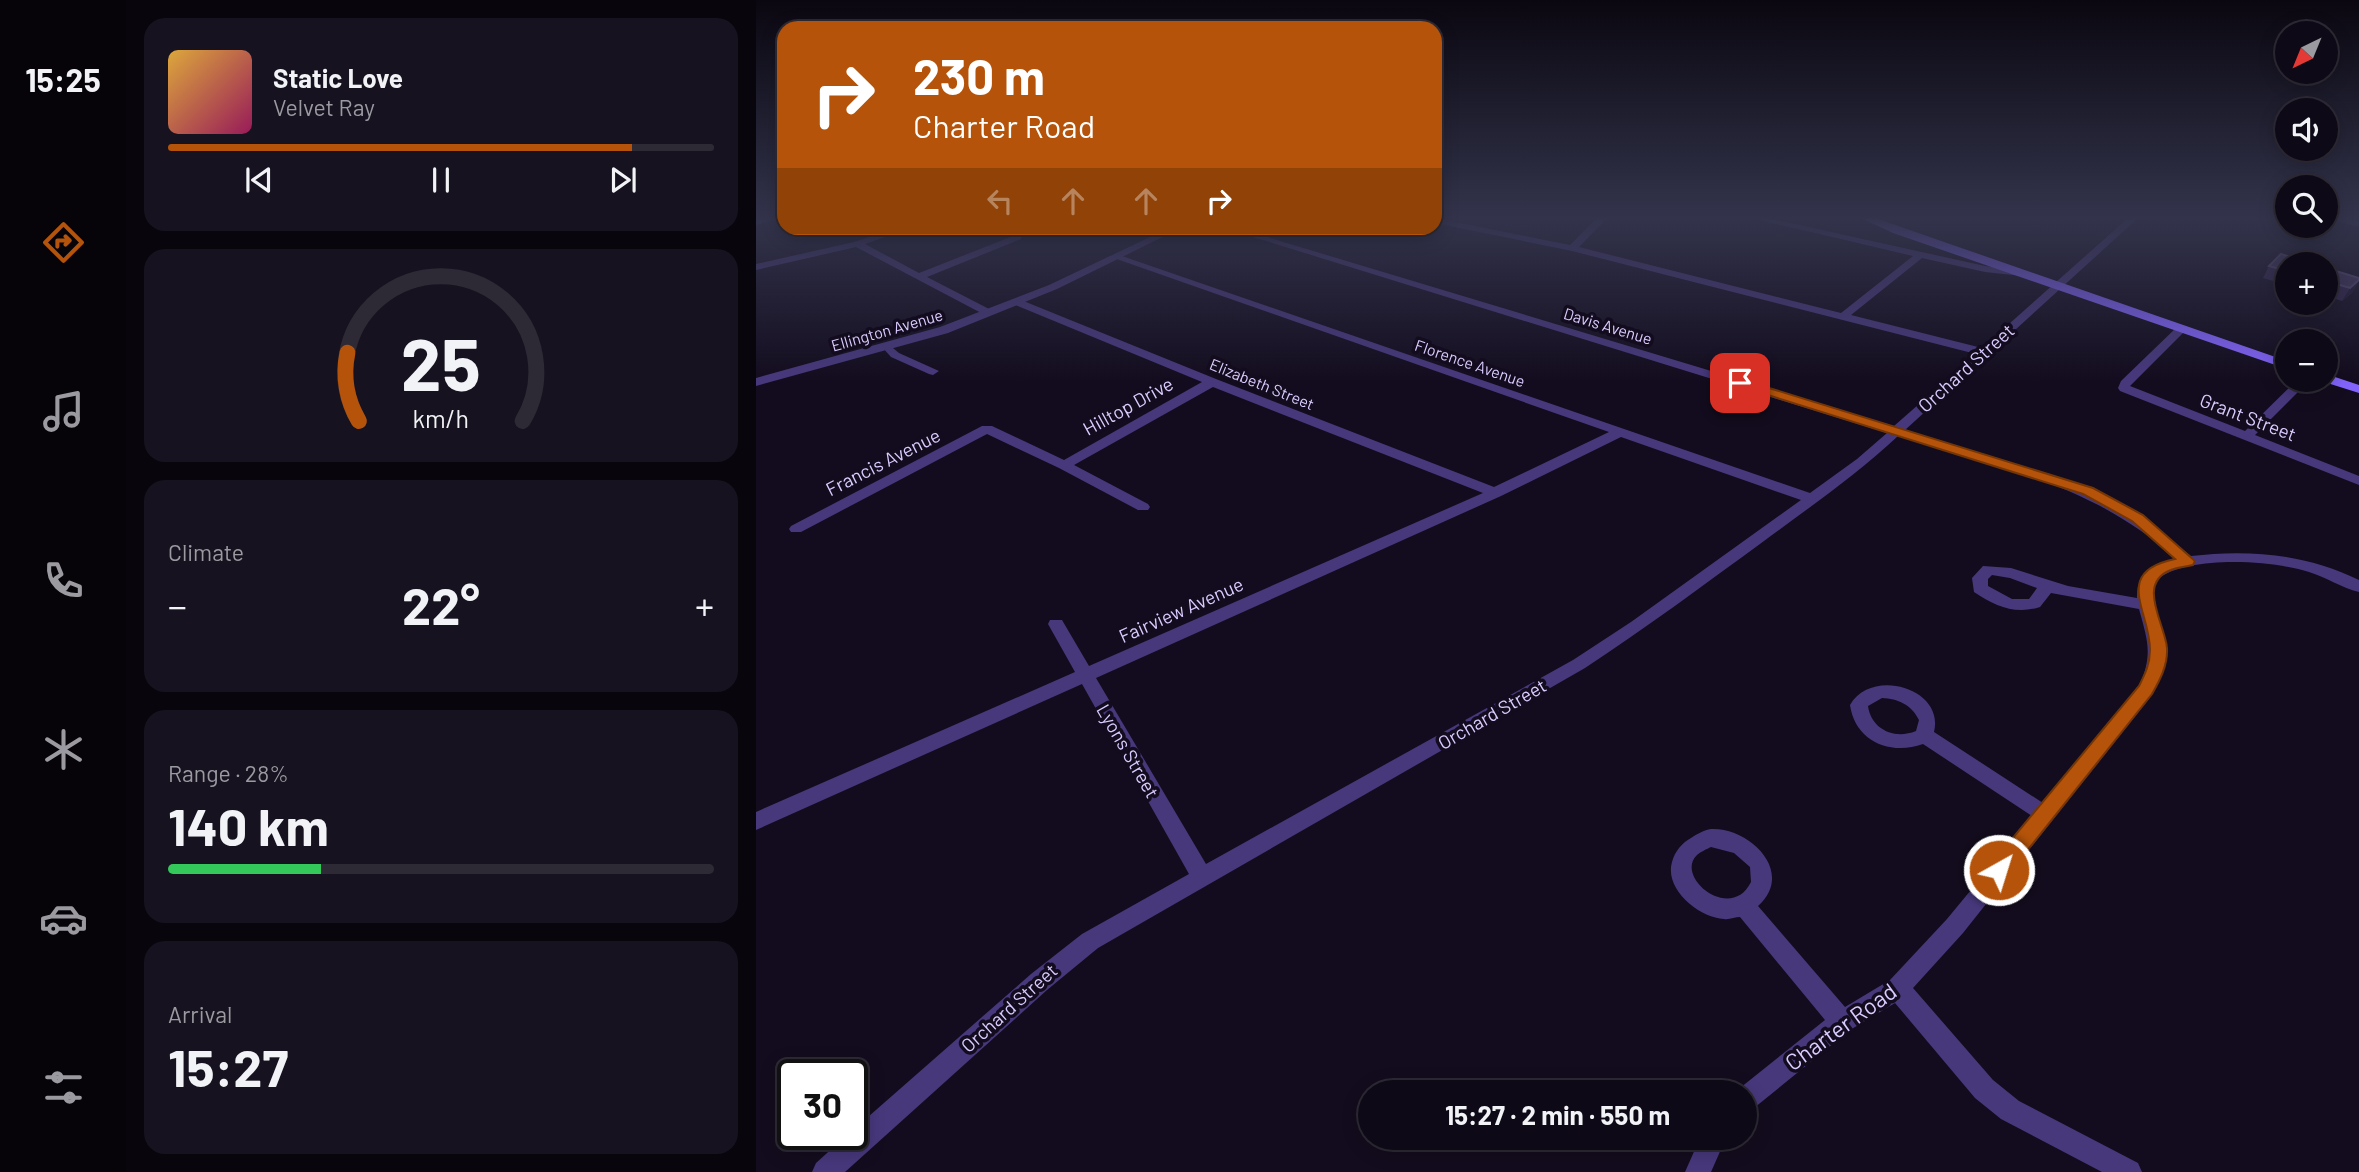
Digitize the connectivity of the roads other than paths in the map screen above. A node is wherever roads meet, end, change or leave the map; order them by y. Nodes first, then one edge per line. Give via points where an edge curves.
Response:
1 (915, 273) edge
2 (926, 273) edge
3 (1081, 273) edge
4 (1161, 273) edge
5 (1376, 273) edge
6 (1669, 273) edge
7 (1898, 273) edge
8 (2016, 273) edge
9 (2022, 273) joint
10 (2071, 273) edge
11 (920, 275) junction
12 (2057, 285) junction
13 (1017, 302) junction
14 (989, 313) junction
15 (1842, 317) junction
16 (2182, 328) junction
17 (888, 347) junction
18 (1983, 352) junction
19 (2275, 361) edge
20 (933, 370) dead end
21 (756, 382) edge
22 (1212, 382) junction
23 (2338, 382) edge
24 (2359, 389) edge
25 (2292, 392) edge
26 (1898, 430) junction
27 (1620, 432) junction
28 (2246, 437) junction
29 (1064, 464) junction
30 (2359, 481) edge
31 (1496, 493) junction
32 (1813, 499) junction
33 (1143, 507) dead end
34 (796, 529) dead end
35 (2187, 561) junction
36 (2046, 586) dead end
37 (2359, 587) edge
38 (2147, 605) junction
39 (1056, 624) dead end
40 (1084, 676) junction
41 (1924, 735) dead end
42 (2044, 814) junction
43 (756, 821) edge
44 (1202, 877) junction
45 (1744, 905) dead end
46 (1898, 988) junction
47 (1842, 1022) junction
48 (1757, 1089) edge
49 (1708, 1150) edge
50 (825, 1172) edge
51 (1698, 1172) edge
52 (2129, 1172) edge

1 - 11 street
2 - 11 street
3 - 13 street, Ellington Avenue
4 - 27 street, Florence Avenue
5 - 26 street, Davis Avenue
6 - 15 street
7 - 15 street
8 - 9 street
9 - 12 main road
10 - 12 street, Orchard Street
11 - 14 street
12 - 16 main road
12 - 18 street, Orchard Street
13 - 14 street, Ellington Avenue
13 - 22 street, Elizabeth Street
14 - 17 street, Ellington Avenue
15 - 18 street
16 - 19 main road
16 - 28 street, Grant Street via 2124,388
17 - 20 street
17 - 21 street, Ellington Avenue
18 - 26 street, Orchard Street
22 - 29 street, Hilltop Drive
22 - 31 street, Elizabeth Street
23 - 24 main road
25 - 28 street
26 - 32 street, Orchard Street
26 - 35 street, Davis Avenue via 2088,491 2138,518
27 - 31 street, Fairview Avenue
27 - 32 street, Florence Avenue
28 - 30 street, Grant Street
29 - 33 street
29 - 34 street, Francis Avenue via 987,429
31 - 40 street, Fairview Avenue
32 - 44 street, Orchard Street via 1587,659
35 - 37 street, Charter Road via 2263,558 2290,562
35 - 38 street, Charter Road via 2165,566 2149,577
36 - 38 street
38 - 42 street, Charter Road via 2158,647 2157,668 2146,690
39 - 40 street, Lyons Street
40 - 43 street, Fairview Avenue
40 - 44 street, Lyons Street
41 - 42 street
42 - 46 street, Charter Road via 1955,926
44 - 50 street, Orchard Street via 1076,951
45 - 47 street
46 - 47 street, Charter Road
46 - 52 street via 1992,1096 2010,1110
47 - 48 street, Charter Road
49 - 51 street

